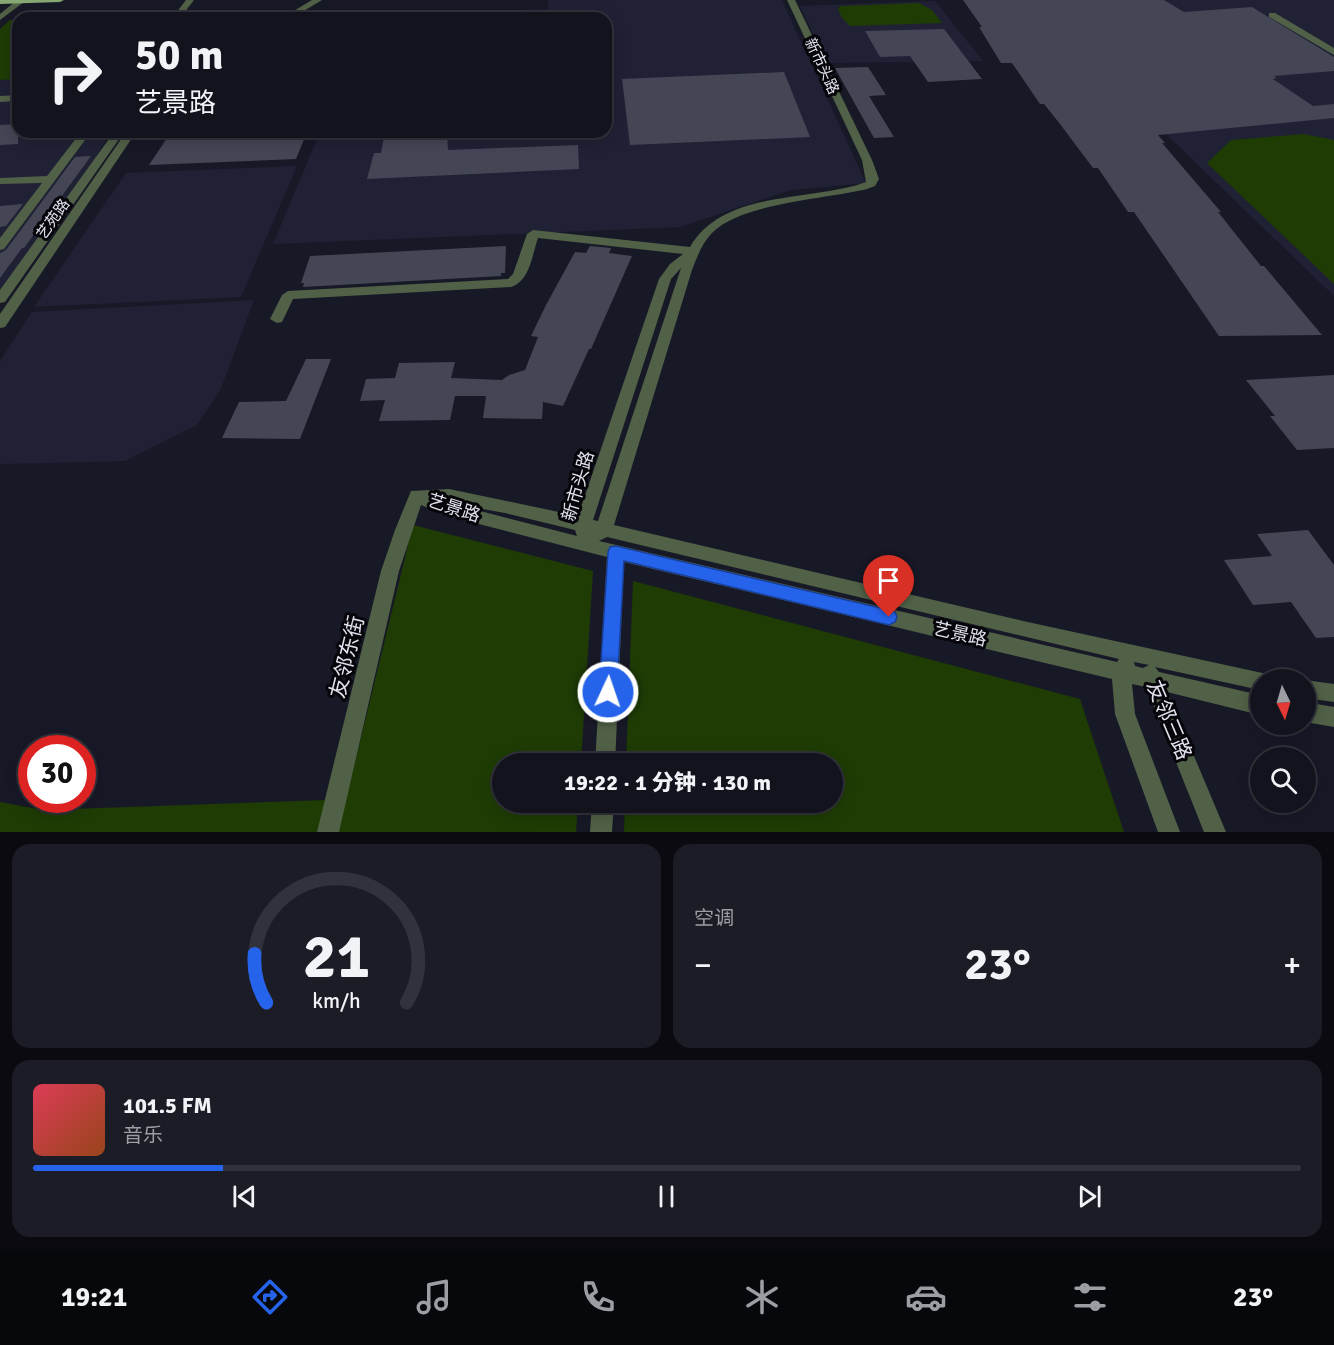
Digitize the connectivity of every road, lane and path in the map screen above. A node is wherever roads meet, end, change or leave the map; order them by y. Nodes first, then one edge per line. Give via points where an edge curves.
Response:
1 (60, 0) edge
2 (190, 0) edge
3 (304, 0) edge
4 (318, 0) edge
5 (791, 0) edge
6 (0, 2) edge
7 (20, 2) junction
8 (181, 12) edge
9 (288, 12) edge
10 (293, 12) edge
11 (1272, 15) dead end
12 (0, 18) edge
13 (1334, 52) edge
14 (82, 138) edge
15 (115, 138) edge
16 (127, 138) edge
17 (51, 179) junction
18 (0, 181) edge
19 (0, 246) edge
20 (694, 251) junction
21 (0, 299) edge
22 (277, 319) dead end
23 (0, 324) edge
24 (417, 496) junction
25 (583, 525) junction
26 (604, 530) junction
27 (585, 544) junction
28 (616, 552) junction
29 (1136, 654) junction
30 (1120, 672) junction
31 (1250, 679) edge
32 (1154, 680) junction
33 (1316, 691) edge
34 (1334, 693) edge
35 (1250, 703) edge
36 (1316, 714) edge
37 (1334, 717) edge
38 (606, 753) edge
39 (603, 813) edge
40 (328, 832) edge
41 (602, 832) edge
42 (1169, 832) edge
43 (1215, 832) edge

1 - 7 main road
2 - 8 street
3 - 9 street
4 - 10 street
5 - 20 street, 新市头路 via 873,179 863,187 800,199 721,222 710,229
6 - 7 main road
7 - 12 street
11 - 13 street
14 - 17 street
15 - 21 street, 艺苑路
16 - 23 street, 艺苑路
17 - 18 street
17 - 19 street
20 - 22 street via 533,234 519,276 511,283 288,294
20 - 25 street, 新市头路 via 665,279
20 - 26 street, 新市头路
24 - 25 street, 艺景路 via 449,496
24 - 27 street, 艺景路 via 444,508
24 - 40 street, 友邻东街 via 390,571
25 - 26 street, 艺景路
25 - 27 street, 新市头路
26 - 27 street, 新市头路
26 - 29 street, 艺景路
27 - 28 street, 艺景路
28 - 30 street, 艺景路
28 - 38 street
29 - 30 street, 友邻三路
29 - 31 street, 艺景路
29 - 32 street, 友邻三路
30 - 32 street, 艺景路
30 - 42 street, 友邻三路 via 1125,714
32 - 35 street, 艺景路
32 - 43 street, 友邻三路
33 - 34 street
36 - 37 street
39 - 41 street

